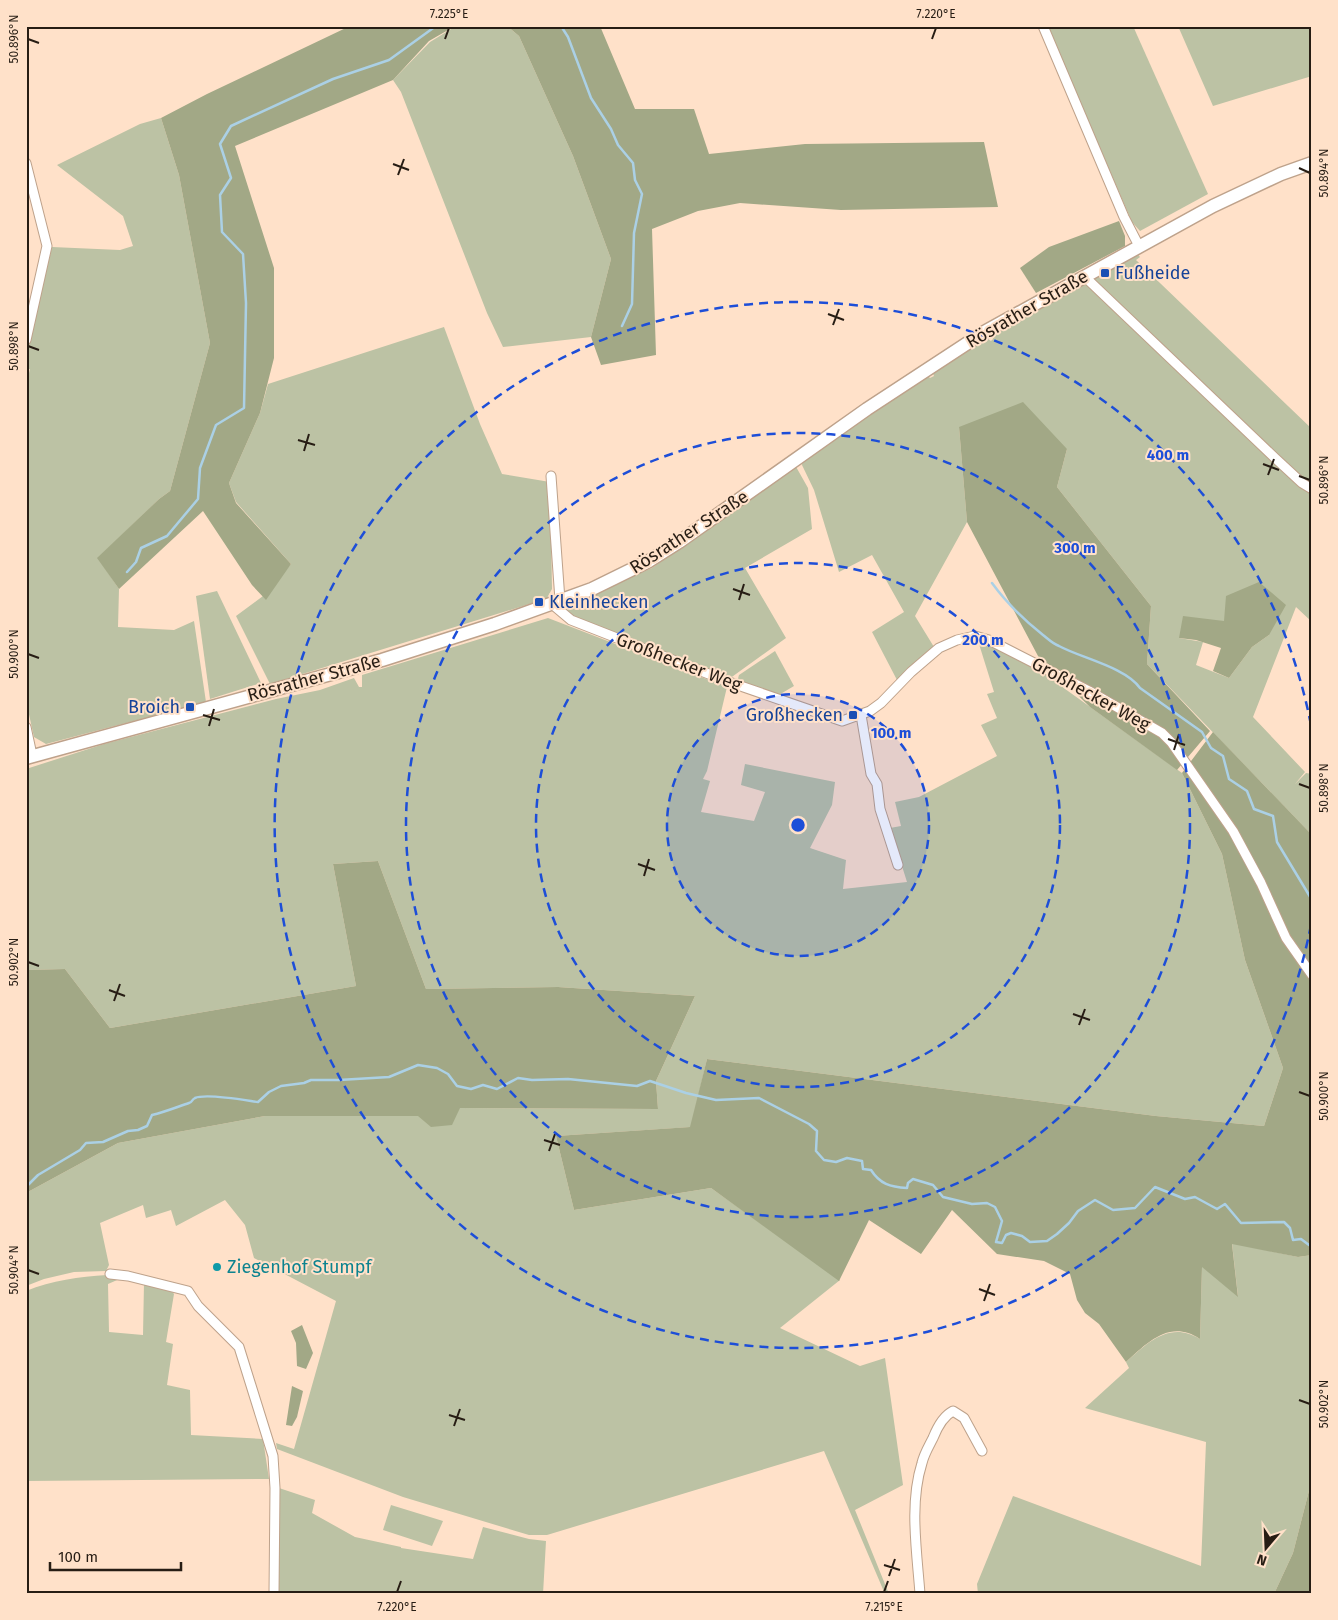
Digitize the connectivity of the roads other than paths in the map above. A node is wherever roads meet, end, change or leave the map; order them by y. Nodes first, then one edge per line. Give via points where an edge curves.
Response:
1 (1043, 26) edge
2 (26, 163) edge
3 (1312, 163) edge
4 (1139, 246) junction
5 (1084, 276) junction
6 (26, 340) edge
7 (551, 476) dead end
8 (1312, 490) edge
9 (557, 599) junction
10 (860, 715) junction
11 (26, 728) edge
12 (29, 757) edge
13 (898, 865) dead end
14 (1312, 975) edge
15 (110, 1274) dead end
16 (982, 1451) dead end
17 (274, 1594) edge
18 (920, 1594) edge

1 - 4 street
2 - 6 street via 47,246
3 - 4 street, Rösrather Straße via 1239,193
4 - 5 street, Rösrather Straße
5 - 8 street
5 - 9 street, Rösrather Straße via 986,331 920,373 649,562 592,589
7 - 9 street
9 - 10 street, Großhecker Weg via 571,620 729,682 842,721
9 - 12 street, Rösrather Straße via 495,624 382,660
10 - 13 street via 871,774 877,784 880,809
10 - 14 street, Großhecker Weg via 881,703 939,648 975,636 989,640 1128,712 1171,742 1233,831 1286,938
11 - 12 street
15 - 17 street via 188,1291 198,1306 239,1346 273,1456
16 - 18 street via 964,1418 953,1411 942,1421 922,1461 916,1502

